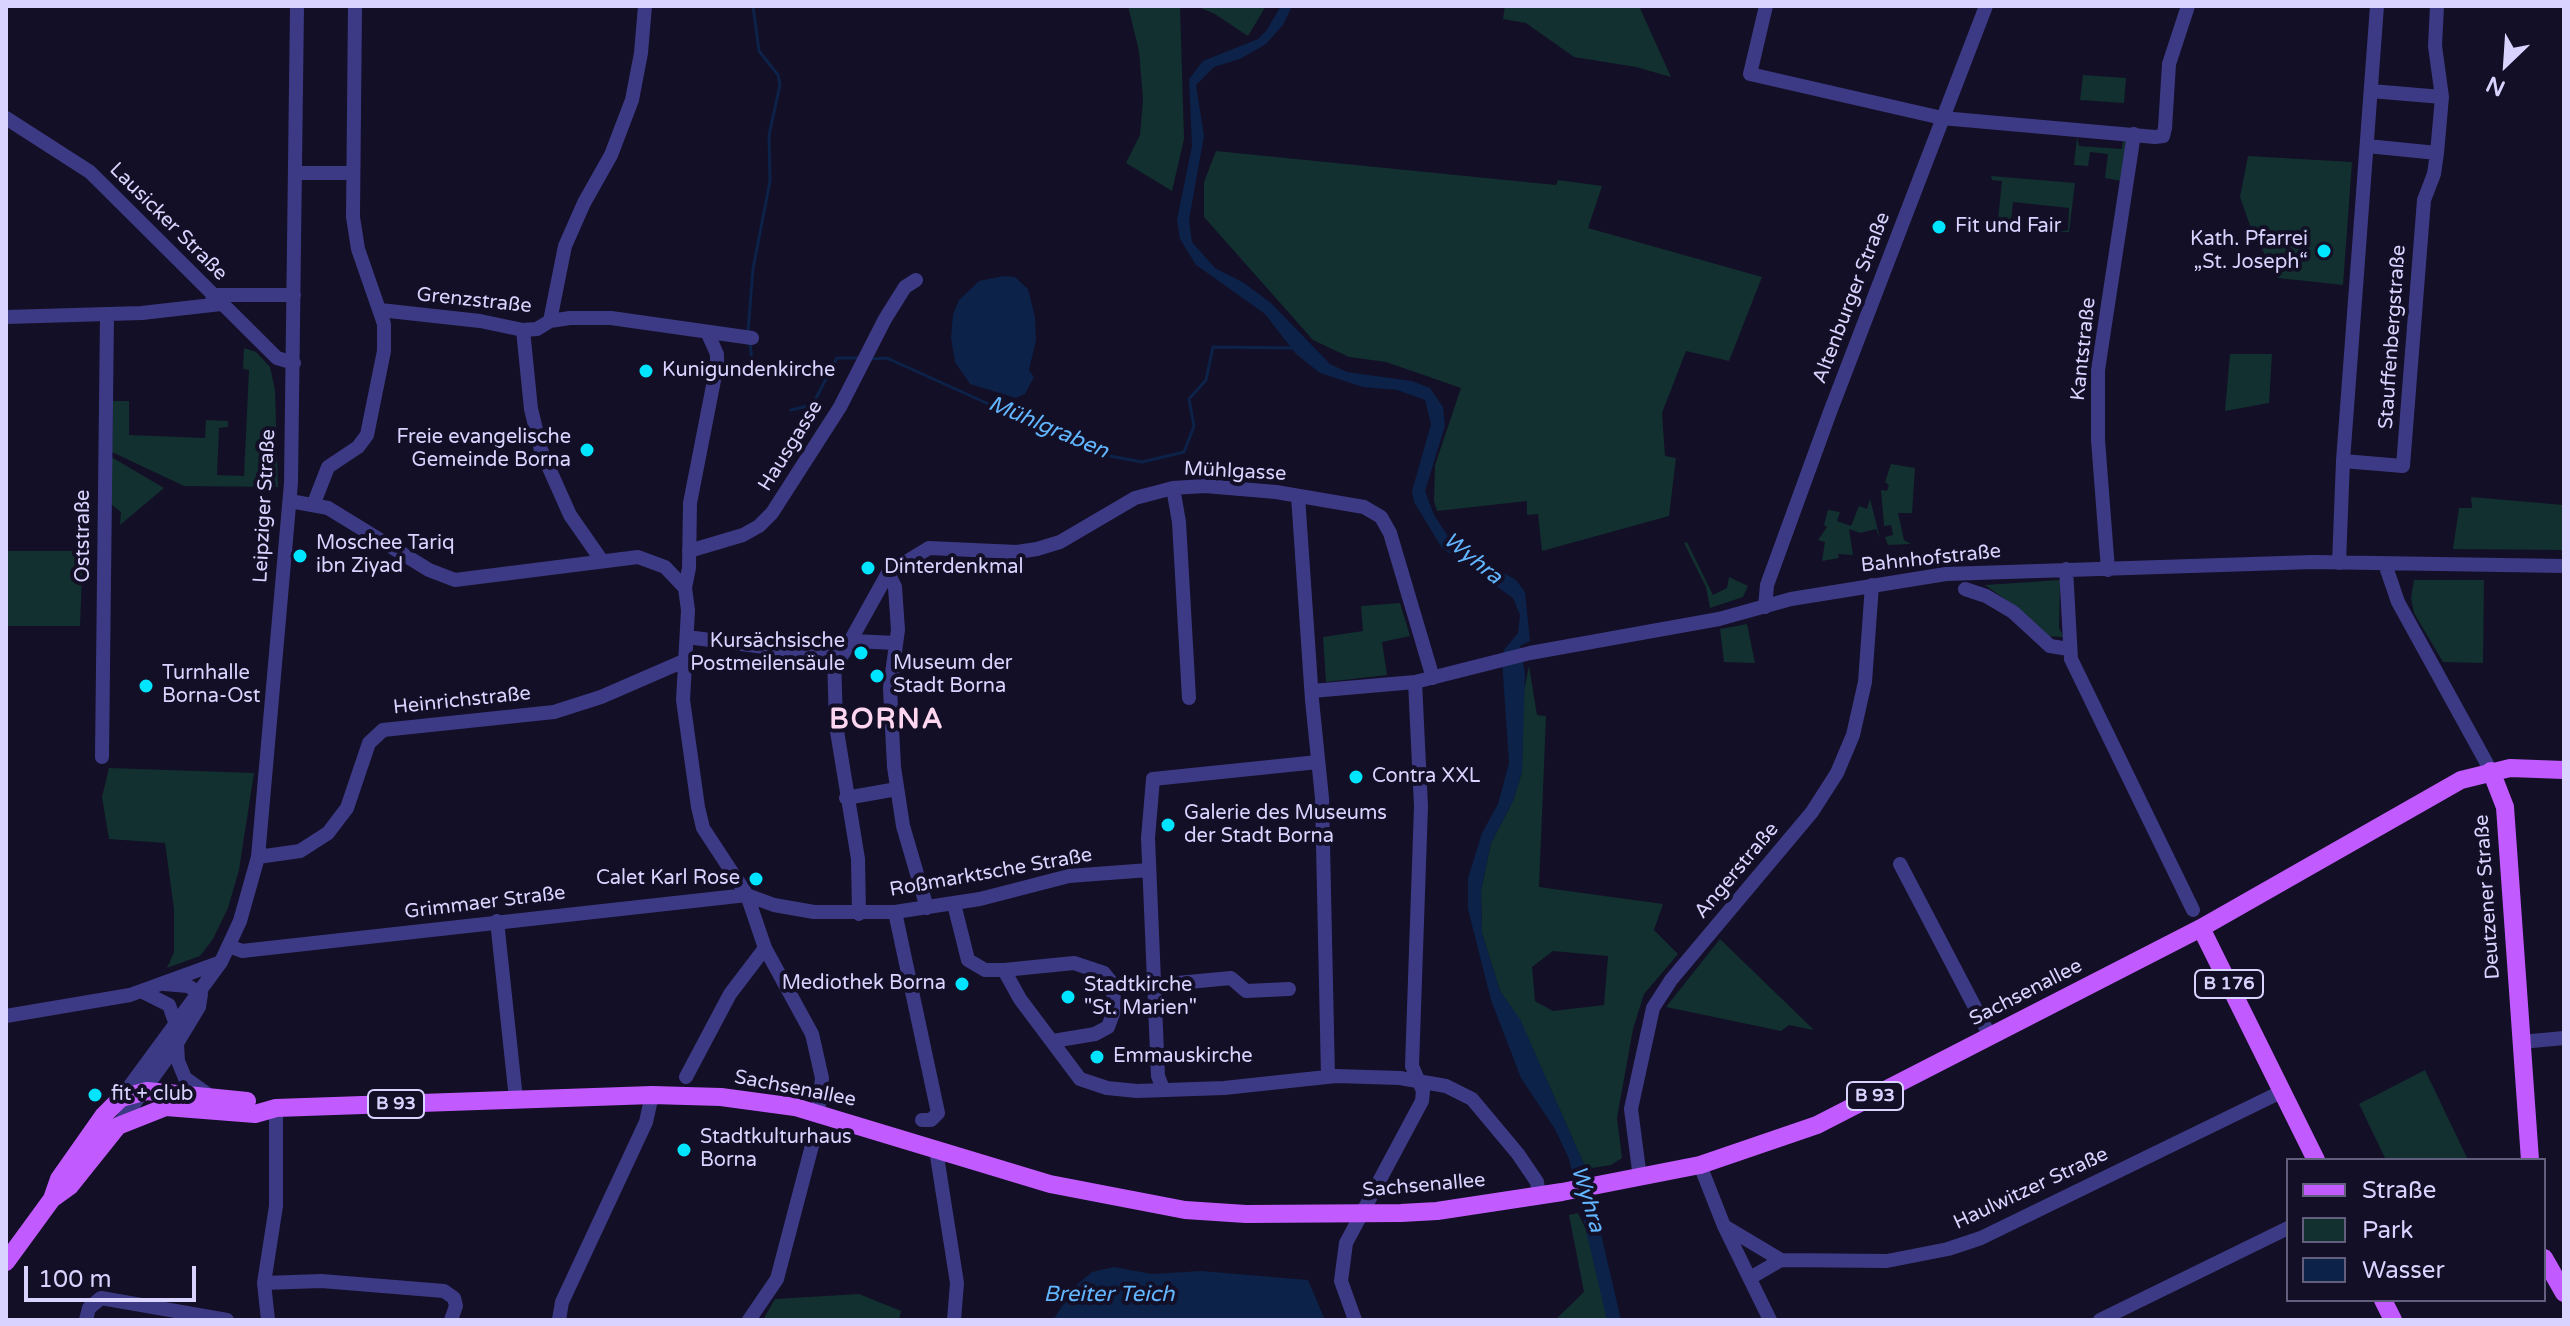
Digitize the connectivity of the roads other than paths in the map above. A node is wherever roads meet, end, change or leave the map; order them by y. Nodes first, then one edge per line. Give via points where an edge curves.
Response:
1 (297, 6) edge
2 (355, 6) edge
3 (645, 6) edge
4 (1766, 6) edge
5 (1986, 6) edge
6 (2377, 6) edge
7 (2437, 6) edge
8 (2187, 9) edge
9 (2371, 91) junction
10 (2442, 97) junction
11 (6, 118) edge
12 (1942, 118) junction
13 (2134, 134) junction
14 (2367, 146) junction
15 (2437, 153) junction
16 (296, 173) junction
17 (352, 173) junction
18 (916, 280) dead end
19 (294, 295) junction
20 (216, 300) junction
21 (380, 310) junction
22 (107, 315) junction
23 (6, 317) edge
24 (550, 321) junction
25 (523, 330) junction
26 (708, 334) junction
27 (748, 338) dead end
28 (294, 363) junction
29 (2343, 461) junction
30 (1173, 488) junction
31 (1298, 496) junction
32 (290, 501) junction
33 (314, 503) junction
34 (689, 551) junction
35 (602, 561) junction
36 (2339, 563) junction
37 (2385, 564) junction
38 (2564, 566) edge
39 (2066, 569) junction
40 (2108, 570) junction
41 (888, 573) junction
42 (1872, 585) junction
43 (685, 588) junction
44 (1965, 589) dead end
45 (1765, 607) junction
46 (687, 637) junction
47 (853, 641) junction
48 (896, 643) junction
49 (2069, 649) junction
50 (834, 656) junction
51 (684, 661) junction
52 (1433, 678) junction
53 (1415, 682) junction
54 (1312, 691) junction
55 (1189, 698) dead end
56 (102, 757) dead end
57 (1318, 762) junction
58 (2564, 770) edge
59 (2491, 771) junction
60 (897, 789) junction
61 (846, 798) junction
62 (258, 857) junction
63 (1900, 864) dead end
64 (1149, 870) junction
65 (747, 895) junction
66 (954, 904) junction
67 (927, 908) junction
68 (2193, 910) dead end
69 (895, 912) junction
70 (859, 914) junction
71 (497, 921) junction
72 (2201, 928) junction
73 (229, 946) junction
74 (765, 948) junction
75 (221, 962) junction
76 (1004, 970) junction
77 (162, 984) junction
78 (1156, 985) junction
79 (1289, 989) dead end
80 (143, 992) junction
81 (201, 994) junction
82 (6, 1016) edge
83 (175, 1022) junction
84 (1990, 1036) junction
85 (2564, 1038) edge
86 (1053, 1041) junction
87 (2521, 1042) junction
88 (177, 1043) junction
89 (686, 1077) dead end
90 (1328, 1077) junction
91 (1419, 1079) junction
92 (145, 1085) junction
93 (1163, 1089) junction
94 (2283, 1091) junction
95 (652, 1095) junction
96 (121, 1098) joint
97 (214, 1099) junction
98 (516, 1099) junction
99 (176, 1107) junction
100 (276, 1108) junction
101 (818, 1113) junction
102 (922, 1120) dead end
103 (118, 1126) junction
104 (814, 1138) dead end
105 (936, 1150) junction
106 (2315, 1158) edge
107 (2530, 1158) edge
108 (1700, 1165) junction
109 (1640, 1178) junction
110 (1539, 1195) junction
111 (52, 1199) junction
112 (1358, 1214) junction
113 (1724, 1226) junction
114 (2286, 1229) edge
115 (1781, 1260) junction
116 (6, 1262) edge
117 (2546, 1262) edge
118 (1750, 1278) junction
119 (264, 1283) junction
120 (2564, 1293) edge
121 (2384, 1302) edge
122 (86, 1320) edge
123 (227, 1320) edge
124 (268, 1320) edge
125 (451, 1320) edge
126 (559, 1320) edge
127 (749, 1320) edge
128 (954, 1320) edge
129 (1355, 1320) edge
130 (1770, 1320) edge
131 (2100, 1320) edge
132 (2393, 1320) edge

1 - 16 street, Leipziger Straße
2 - 17 street
3 - 24 street via 632,100 565,246
4 - 12 street via 1750,74
5 - 12 street, Altenburger Straße
6 - 9 street, Stauffenbergstraße
7 - 10 street, Stauffenbergstraße via 2435,46
8 - 13 street via 2169,64 2163,136
9 - 10 street
9 - 14 street, Stauffenbergstraße
10 - 15 street, Stauffenbergstraße
11 - 20 street, Lausicker Straße via 90,172
12 - 13 street
12 - 45 street, Altenburger Straße via 1767,585
13 - 40 street, Kantstraße via 2098,370
14 - 15 street
14 - 29 street, Stauffenbergstraße
15 - 29 street, Stauffenbergstraße via 2424,200 2403,466
16 - 17 street
16 - 19 street, Leipziger Straße
17 - 21 street via 358,249
18 - 34 street, Hausgasse via 905,287 796,479 759,526
19 - 20 street
19 - 28 street, Leipziger Straße
20 - 22 street
20 - 28 street, Lausicker Straße via 277,358
21 - 25 street, Grenzstraße
21 - 33 street via 384,351 370,428 358,447 328,467
22 - 23 street
22 - 56 street, Oststraße
24 - 25 street, Grenzstraße
24 - 26 street, Grenzstraße via 611,318
25 - 35 street via 531,409 546,463 570,515
26 - 27 street, Grenzstraße
26 - 34 street via 717,365 690,503
28 - 32 street, Leipziger Straße
29 - 36 street, Stauffenbergstraße
30 - 31 street, Mühlgasse via 1205,486
30 - 41 street, Mühlgasse via 1121,504 1052,545 1017,552 940,546 912,556
30 - 55 street
31 - 52 street, Mühlgasse via 1364,507 1381,517
31 - 54 street
32 - 33 street
32 - 62 street, Leipziger Straße
33 - 35 street via 455,580
34 - 43 street
35 - 43 street via 650,559
36 - 37 street, Bahnhofstraße
36 - 40 street, Bahnhofstraße
37 - 38 street, Bahnhofstraße
37 - 59 street, Deutzener Straße via 2398,602
39 - 40 street, Bahnhofstraße
39 - 42 street, Bahnhofstraße via 1946,574
39 - 49 street
41 - 47 street
41 - 48 street via 895,587
42 - 45 street, Bahnhofstraße
42 - 109 street, Angerstraße via 1865,682 1853,735 1837,773 1812,812 1653,1008 1631,1109
43 - 46 street
44 - 49 street via 2013,612 2050,646
45 - 52 street, Bahnhofstraße via 1530,653
46 - 50 street
46 - 51 street
47 - 48 street
47 - 50 street
48 - 60 street via 890,688
49 - 68 street
50 - 61 street
51 - 62 street, Heinrichstraße via 554,712 383,730 369,743 347,808 328,833 300,851
51 - 65 street via 683,700 703,828
52 - 53 street, Bahnhofstraße
53 - 54 street, Bahnhofstraße
53 - 91 street via 1421,806 1412,1066
54 - 57 street
57 - 64 street via 1153,779
57 - 90 street
58 - 59 main road, B 93
59 - 72 main road, Sachsenallee / B 93 via 2448,787
59 - 87 main road, Deutzener Straße via 2505,807
60 - 61 street
60 - 67 street
61 - 70 street via 858,859
62 - 73 street, Leipziger Straße
63 - 84 street
64 - 66 street, Roßmarktsche Straße via 1069,876
64 - 78 street
65 - 70 street, Roßmarktsche Straße via 814,912
65 - 71 street, Grimmaer Straße
65 - 74 street
66 - 67 street, Roßmarktsche Straße
66 - 76 street via 968,960 985,970
67 - 69 street, Roßmarktsche Straße
69 - 70 street, Roßmarktsche Straße
69 - 102 street via 938,1113
71 - 73 street, Grimmaer Straße via 242,951
71 - 98 street
72 - 84 main road, Sachsenallee / B 93
72 - 94 main road, B 176
73 - 75 street, Leipziger Straße
74 - 89 street via 730,994
74 - 101 street via 812,1034 822,1078
75 - 77 street
75 - 81 street, Leipziger Straße
76 - 86 street
76 - 86 street via 1074,963 1104,973 1112,983 1115,1008 1108,1027
77 - 80 street
77 - 81 street via 188,986
78 - 79 street via 1231,978 1246,991
78 - 93 street via 1158,1076
80 - 82 street
80 - 83 street via 169,1005
81 - 83 street, Leipziger Straße
81 - 88 street, Leipziger Straße
83 - 92 street, Leipziger Straße
84 - 108 main road, Sachsenallee / B 93 via 1817,1125
85 - 87 street
86 - 93 street via 1073,1071 1091,1084
87 - 107 main road, Deutzener Straße
88 - 92 street, Leipziger Straße
88 - 97 street via 185,1078
90 - 91 street
90 - 93 street
91 - 110 street via 1472,1099 1518,1154 1537,1182
91 - 112 street via 1422,1101
92 - 96 main road, Sachsenallee / B 93
92 - 97 main road, Sachsenallee / B 93
92 - 99 street, B 93
92 - 103 street, Leipziger Straße
94 - 106 main road, B 176
94 - 115 street, Haulwitzer Straße via 1948,1249 1887,1261
95 - 98 main road, Sachsenallee / B 93
95 - 101 main road, Sachsenallee / B 93 via 721,1097
95 - 126 street via 646,1122 562,1302
96 - 111 main road, Leipziger Straße / B 93 via 59,1179
97 - 100 main road, Sachsenallee / B 93
98 - 100 main road, Sachsenallee / B 93
99 - 100 main road, Sachsenallee / B 93 via 255,1114
99 - 103 main road, Sachsenallee / B 93
100 - 119 street via 276,1206
101 - 105 main road, Sachsenallee / B 93
103 - 111 main road, Leipziger Straße / B 93 via 70,1186
104 - 127 street via 777,1279
105 - 112 main road, Sachsenallee / B 93 via 1129,1201 1233,1213
105 - 128 street via 957,1283
108 - 109 main road, Sachsenallee / B 93
108 - 113 street
109 - 110 main road, Sachsenallee / B 93
110 - 112 main road, Sachsenallee / B 93 via 1437,1211
111 - 116 main road, Leipziger Straße / B 93
112 - 129 street via 1341,1262 1341,1281
113 - 115 street
113 - 118 street
114 - 131 street
115 - 118 street
117 - 120 main road
118 - 130 street
119 - 124 street
119 - 125 street via 345,1282 444,1291 456,1306
121 - 132 main road
122 - 123 street via 89,1308 101,1298

